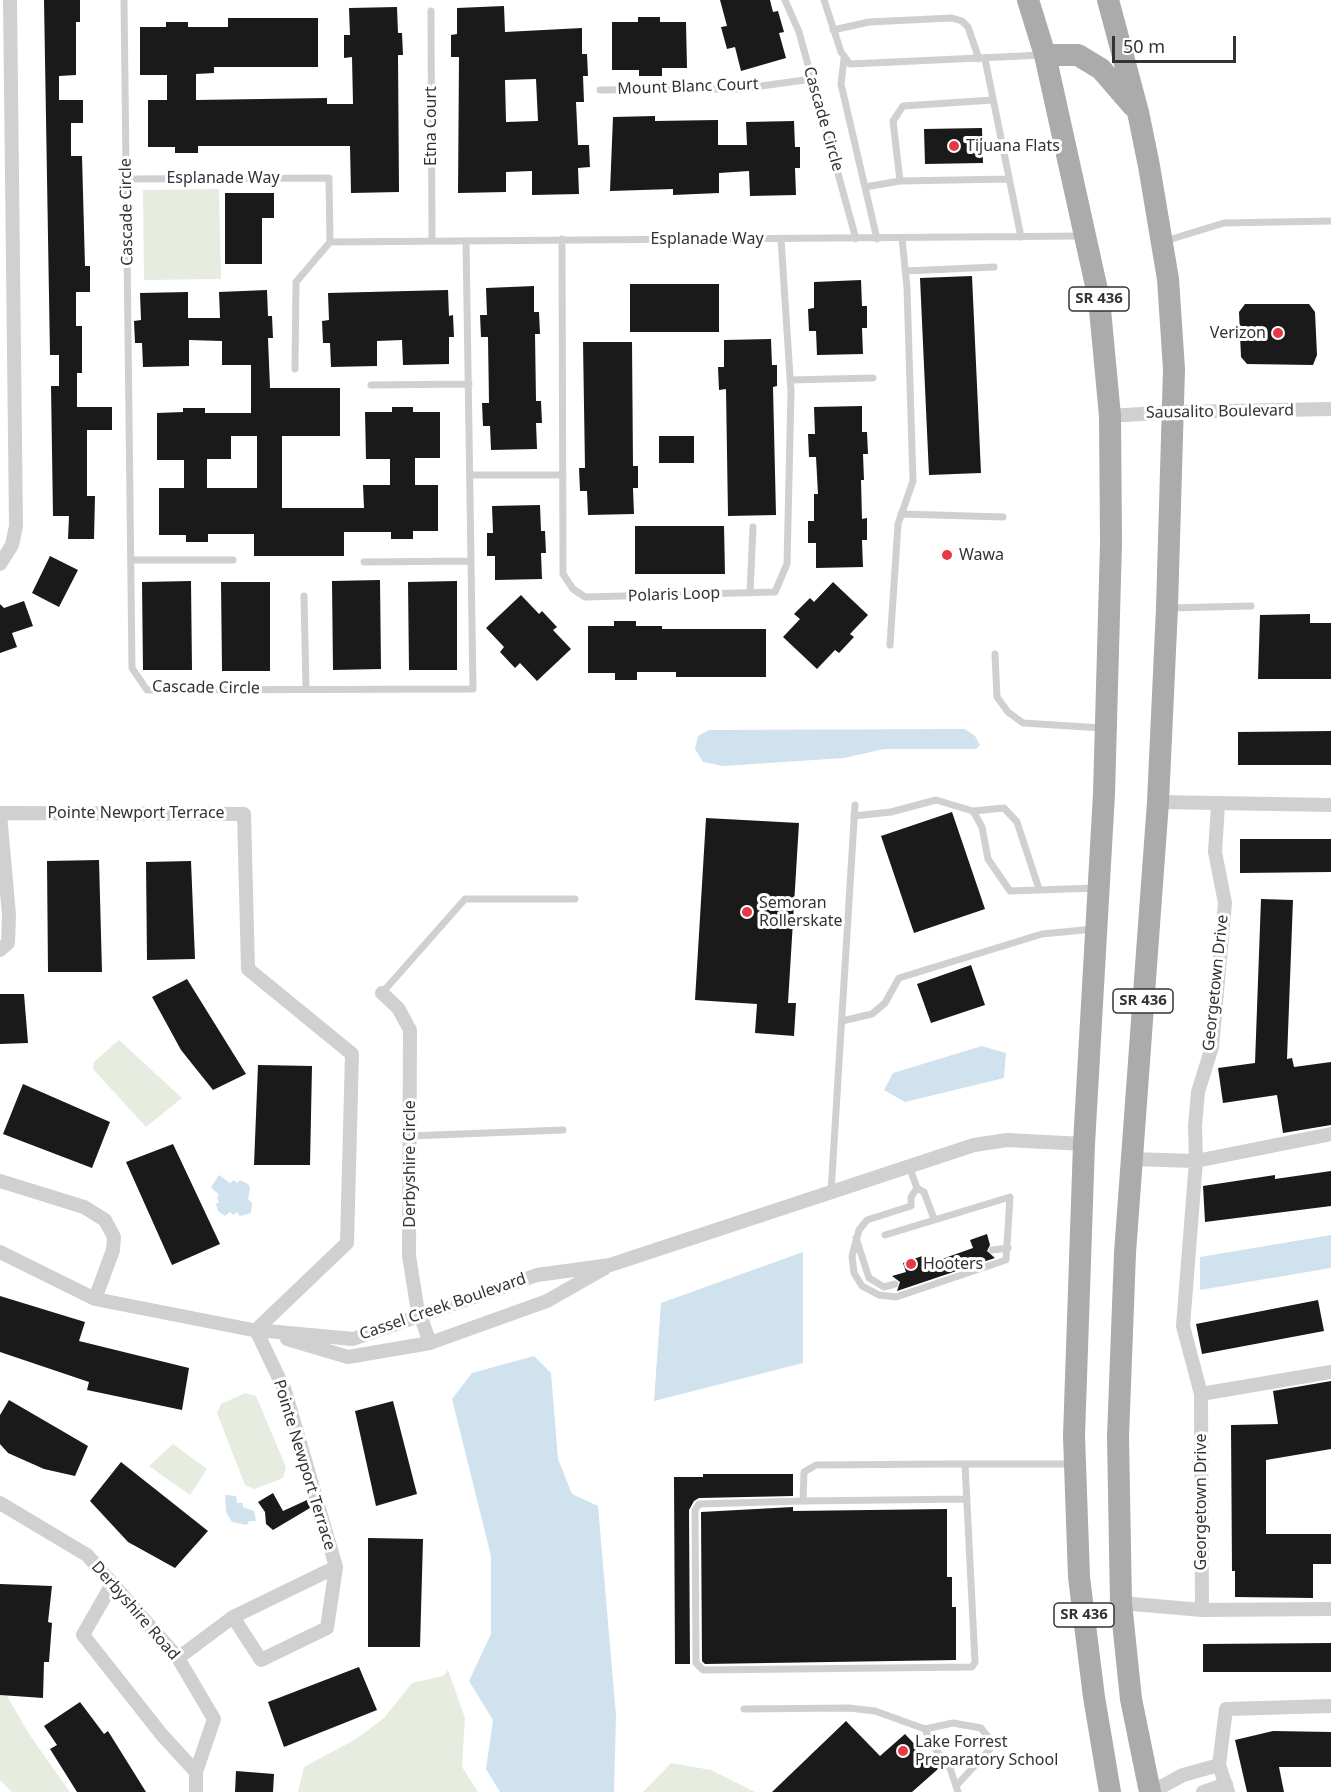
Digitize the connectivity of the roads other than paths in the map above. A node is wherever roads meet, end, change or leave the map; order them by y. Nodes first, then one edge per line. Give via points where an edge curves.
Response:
1 (10, 0) edge
2 (124, 0) edge
3 (785, 0) edge
4 (824, 0) edge
5 (1028, 0) edge
6 (1108, 0) edge
7 (431, 11) dead end
8 (833, 30) junction
9 (1045, 55) junction
10 (844, 59) junction
11 (982, 59) junction
12 (812, 80) junction
13 (600, 90) dead end
14 (993, 99) junction
15 (1138, 112) junction
16 (126, 179) junction
17 (1009, 179) junction
18 (900, 181) junction
19 (865, 187) junction
20 (1331, 221) edge
21 (1084, 236) junction
22 (1021, 237) junction
23 (877, 238) junction
24 (902, 238) junction
25 (562, 239) junction
26 (781, 239) junction
27 (856, 239) junction
28 (432, 241) junction
29 (466, 241) junction
30 (330, 242) junction
31 (1162, 242) junction
32 (994, 267) dead end
33 (905, 272) junction
34 (295, 369) dead end
35 (873, 378) dead end
36 (790, 380) junction
37 (469, 384) junction
38 (371, 385) dead end
39 (1331, 409) edge
40 (1173, 412) junction
41 (1110, 416) junction
42 (563, 474) junction
43 (470, 475) junction
44 (902, 514) junction
45 (1003, 517) dead end
46 (753, 527) dead end
47 (131, 560) junction
48 (232, 560) dead end
49 (471, 561) junction
50 (364, 562) dead end
51 (0, 564) edge
52 (750, 593) junction
53 (304, 596) dead end
54 (1251, 606) dead end
55 (1167, 608) junction
56 (890, 645) dead end
57 (995, 654) dead end
58 (306, 689) junction
59 (1106, 728) junction
60 (1158, 802) junction
61 (855, 805) dead end
62 (1218, 805) junction
63 (1331, 805) edge
64 (972, 811) junction
65 (0, 813) edge
66 (854, 816) junction
67 (1099, 888) junction
68 (1039, 889) junction
69 (575, 899) dead end
70 (1096, 929) junction
71 (0, 950) edge
72 (382, 993) joint
73 (842, 1021) junction
74 (563, 1130) dead end
75 (1331, 1134) edge
76 (410, 1136) junction
77 (1083, 1144) junction
78 (1131, 1160) junction
79 (1196, 1161) junction
80 (909, 1166) junction
81 (0, 1181) edge
82 (916, 1188) junction
83 (831, 1192) junction
84 (934, 1219) junction
85 (885, 1235) dead end
86 (856, 1238) junction
87 (1008, 1248) junction
88 (992, 1250) dead end
89 (0, 1252) edge
90 (610, 1265) junction
91 (895, 1284) dead end
92 (95, 1299) junction
93 (421, 1316) junction
94 (256, 1330) junction
95 (430, 1343) junction
96 (1331, 1372) edge
97 (1201, 1394) junction
98 (966, 1464) junction
99 (1075, 1464) junction
100 (967, 1499) junction
101 (803, 1502) junction
102 (0, 1503) edge
103 (336, 1567) junction
104 (112, 1584) junction
105 (1121, 1603) junction
106 (1331, 1609) edge
107 (1202, 1610) junction
108 (233, 1617) junction
109 (178, 1658) junction
110 (1331, 1706) edge
111 (744, 1709) dead end
112 (925, 1729) junction
113 (1219, 1765) junction
114 (196, 1772) junction
115 (1227, 1788) edge
116 (957, 1789) edge
117 (196, 1792) edge
118 (1110, 1792) edge
119 (1151, 1792) edge
120 (1203, 1792) edge

1 - 51 street via 16,526 12,545
2 - 16 lane, Cascade Circle
3 - 12 lane, Cascade Circle via 799,32
4 - 8 lane
5 - 9 main road, SR 436
6 - 15 main road, SR 436
7 - 28 lane, Etna Court
8 - 10 lane
8 - 11 lane via 869,22 952,18 968,27
9 - 11 lane
9 - 15 main road via 1078,55 1101,69
9 - 21 main road, SR 436
10 - 11 lane via 850,64
10 - 19 lane via 841,84
11 - 14 lane
12 - 13 lane, Mount Blanc Court via 739,89
12 - 27 lane, Cascade Circle
14 - 17 lane
14 - 18 lane via 903,106 892,121
15 - 31 main road, SR 436
16 - 30 lane, Esplanade Way via 328,178
16 - 47 lane, Cascade Circle
17 - 18 lane
17 - 22 lane
18 - 19 lane
19 - 23 lane
20 - 31 lane via 1224,223
21 - 22 lane, Esplanade Way
21 - 41 main road, SR 436 via 1099,299
22 - 24 lane, Esplanade Way
23 - 24 lane, Esplanade Way
23 - 27 lane, Esplanade Way
24 - 33 lane
25 - 26 lane, Esplanade Way
25 - 29 lane, Esplanade Way
25 - 42 lane, Polaris Loop
26 - 27 lane, Esplanade Way
26 - 36 lane, Polaris Loop
28 - 29 lane, Esplanade Way
28 - 30 lane, Esplanade Way
29 - 37 lane, Cascade Circle
30 - 34 lane via 296,282
31 - 40 main road, SR 436 via 1174,369
32 - 33 lane
33 - 44 lane via 913,481
35 - 36 lane
36 - 52 lane, Polaris Loop via 787,564 775,592
37 - 38 lane
37 - 43 lane, Cascade Circle
39 - 40 street, Sausalito Boulevard
40 - 41 street, Sausalito Boulevard
40 - 55 main road, SR 436
41 - 59 main road, SR 436
42 - 43 lane
42 - 52 lane, Polaris Loop via 563,574 573,589 585,597
43 - 49 lane, Cascade Circle
44 - 45 lane
44 - 56 lane via 898,524
46 - 52 lane
47 - 48 lane
47 - 58 lane, Cascade Circle via 132,668 147,690
49 - 50 lane
49 - 58 lane, Cascade Circle via 473,689
53 - 58 lane
54 - 55 lane
55 - 60 main road, SR 436
57 - 59 lane via 997,696 1008,712 1023,723
59 - 67 main road, SR 436
60 - 62 street
60 - 78 main road, SR 436
61 - 66 lane
62 - 63 street
62 - 79 street, Georgetown Drive via 1215,852 1225,903 1212,1047 1198,1092
64 - 66 lane via 936,800 891,812
64 - 68 lane via 982,827 988,859 1010,891
64 - 68 lane via 1004,808 1017,822
65 - 71 street via 9,915 8,943
65 - 94 street, Pointe Newport Terrace via 244,814 248,969 352,1054 347,1243
66 - 73 lane
67 - 68 lane
67 - 70 main road, SR 436
69 - 72 lane via 465,899
70 - 73 lane via 1042,934 899,978 885,1003 872,1014
70 - 77 main road, SR 436
72 - 76 street, Derbyshire Circle via 398,1008 410,1030
73 - 83 lane
74 - 76 lane
75 - 79 street
76 - 93 street, Derbyshire Circle via 409,1256
77 - 80 street, Cassel Creek Boulevard via 1007,1140 974,1145
77 - 99 main road, SR 436
78 - 79 street
78 - 105 main road, SR 436 via 1118,1437
79 - 97 street, Georgetown Drive via 1183,1326
80 - 82 lane
80 - 83 street, Cassel Creek Boulevard
81 - 92 street via 84,1207 105,1220 114,1238 113,1250
82 - 84 lane via 924,1192
82 - 86 lane via 911,1206 867,1220
83 - 90 street, Cassel Creek Boulevard
84 - 85 lane
84 - 87 lane via 1010,1197
86 - 87 lane via 854,1273 862,1286 879,1295 896,1297 1006,1260
86 - 91 lane via 868,1278 884,1287
87 - 88 lane
89 - 92 street
90 - 93 street, Cassel Creek Boulevard via 537,1275
90 - 95 street, Cassel Creek Boulevard via 547,1301
92 - 94 street
93 - 94 street, Cassel Creek Boulevard via 353,1339
93 - 95 street, Derbyshire Circle
94 - 95 street, Cassel Creek Boulevard via 348,1357
94 - 103 street, Pointe Newport Terrace via 285,1391
96 - 97 street
97 - 107 street, Georgetown Drive
98 - 99 lane
98 - 100 lane
98 - 101 lane via 816,1465 804,1472
99 - 118 main road, SR 436 via 1079,1577
100 - 101 lane
100 - 101 lane via 975,1662 972,1667 703,1670 696,1663 695,1510 699,1504
102 - 104 street, Derbyshire Road via 87,1555
103 - 108 street, Pointe Newport Terrace
103 - 108 street, Pointe Newport Terrace via 327,1628 261,1660
104 - 109 street, Derbyshire Road
104 - 114 street via 82,1635
105 - 107 street
105 - 119 main road, SR 436 via 1131,1699
106 - 107 street
108 - 109 street, Pointe Newport Terrace
109 - 114 street, Derbyshire Road via 214,1719
110 - 113 street via 1226,1709
111 - 112 lane via 849,1708 875,1711
112 - 116 lane via 950,1768
112 - 116 lane via 953,1724 981,1728 988,1737 990,1749
113 - 115 street
113 - 119 street via 1183,1775
114 - 117 street, Derbyshire Road
115 - 120 street

